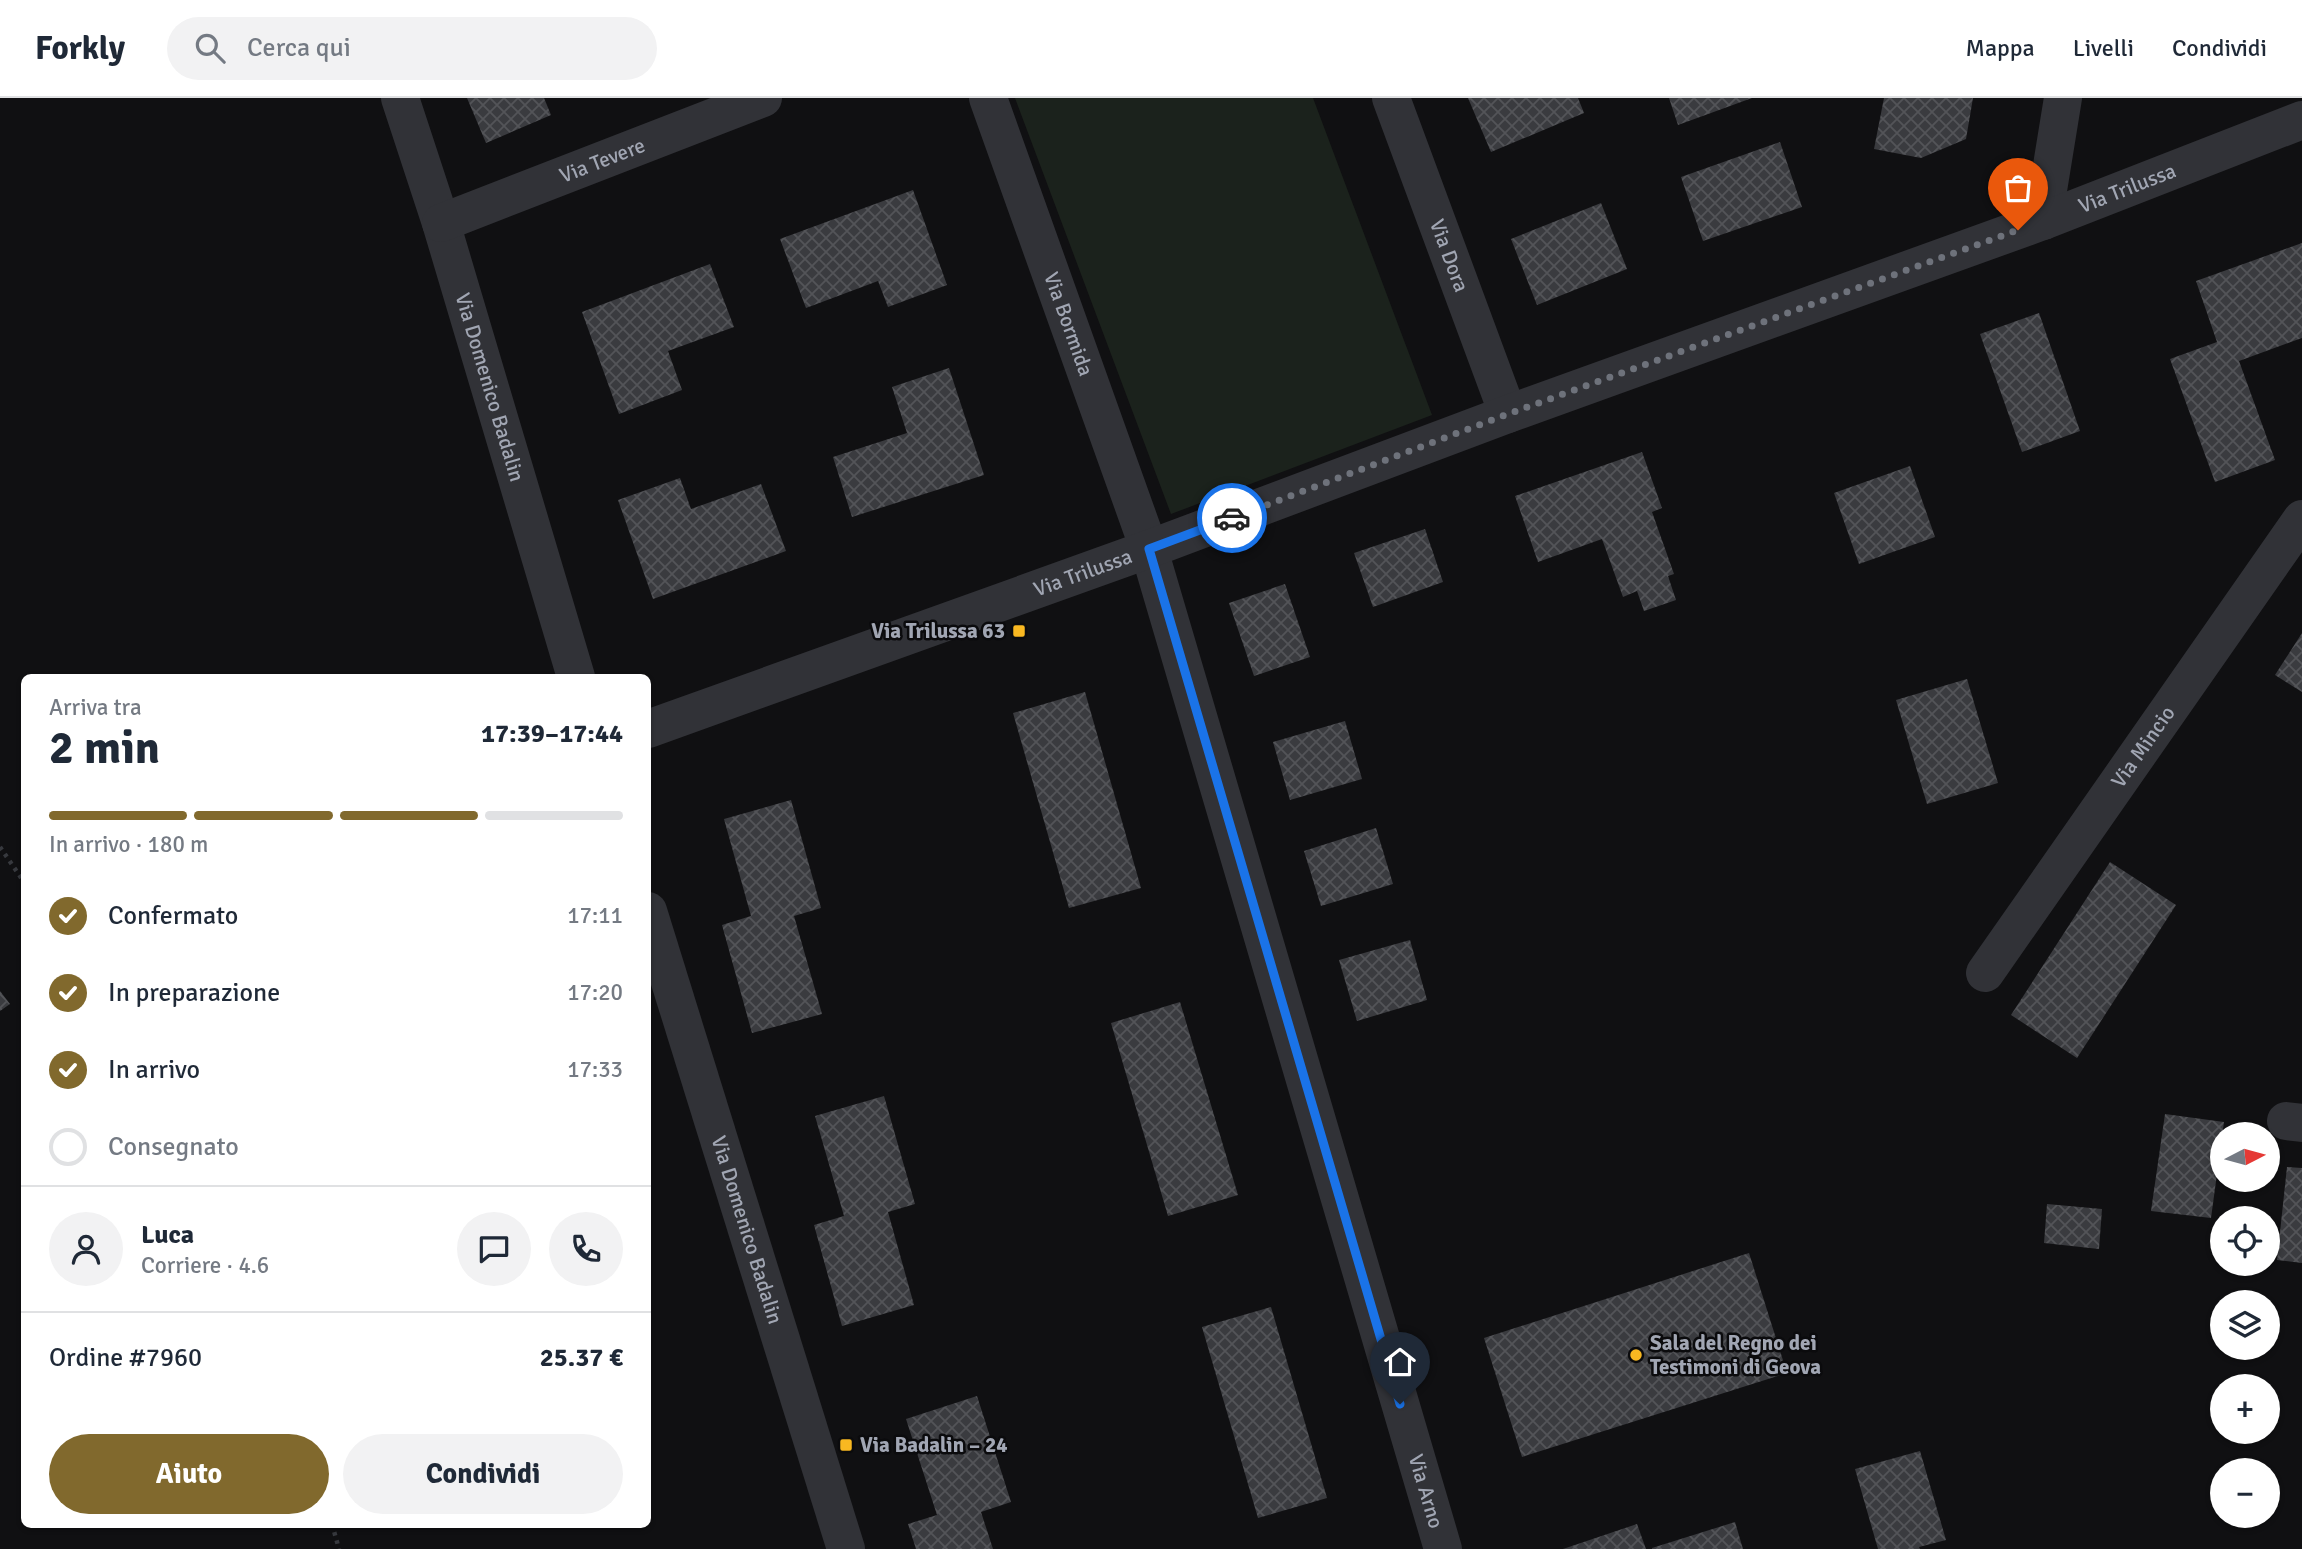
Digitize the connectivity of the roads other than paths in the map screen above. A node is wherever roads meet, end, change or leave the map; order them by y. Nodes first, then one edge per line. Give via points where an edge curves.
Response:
1 (400, 98) edge
2 (762, 98) edge
3 (988, 98) edge
4 (1391, 98) edge
5 (2063, 98) edge
6 (2302, 120) edge
7 (2043, 221) junction
8 (441, 223) junction
9 (1508, 414) junction
10 (2302, 519) edge
11 (1149, 549) junction
12 (575, 674) edge
13 (651, 728) edge
14 (651, 921) edge
15 (1985, 974) dead end
16 (846, 1549) edge
17 (1443, 1549) edge

1 - 8 street, Via Domenico Badalin
2 - 8 street, Via Tevere
3 - 11 street, Via Bormida
4 - 9 street, Via Dora
5 - 7 street
6 - 7 street, Via Trilussa
7 - 9 street, Via Trilussa
8 - 12 street, Via Domenico Badalin
9 - 11 street, Via Trilussa
10 - 15 street, Via Mincio
11 - 13 street, Via Trilussa
11 - 17 street, Via Arno
14 - 16 street, Via Domenico Badalin

